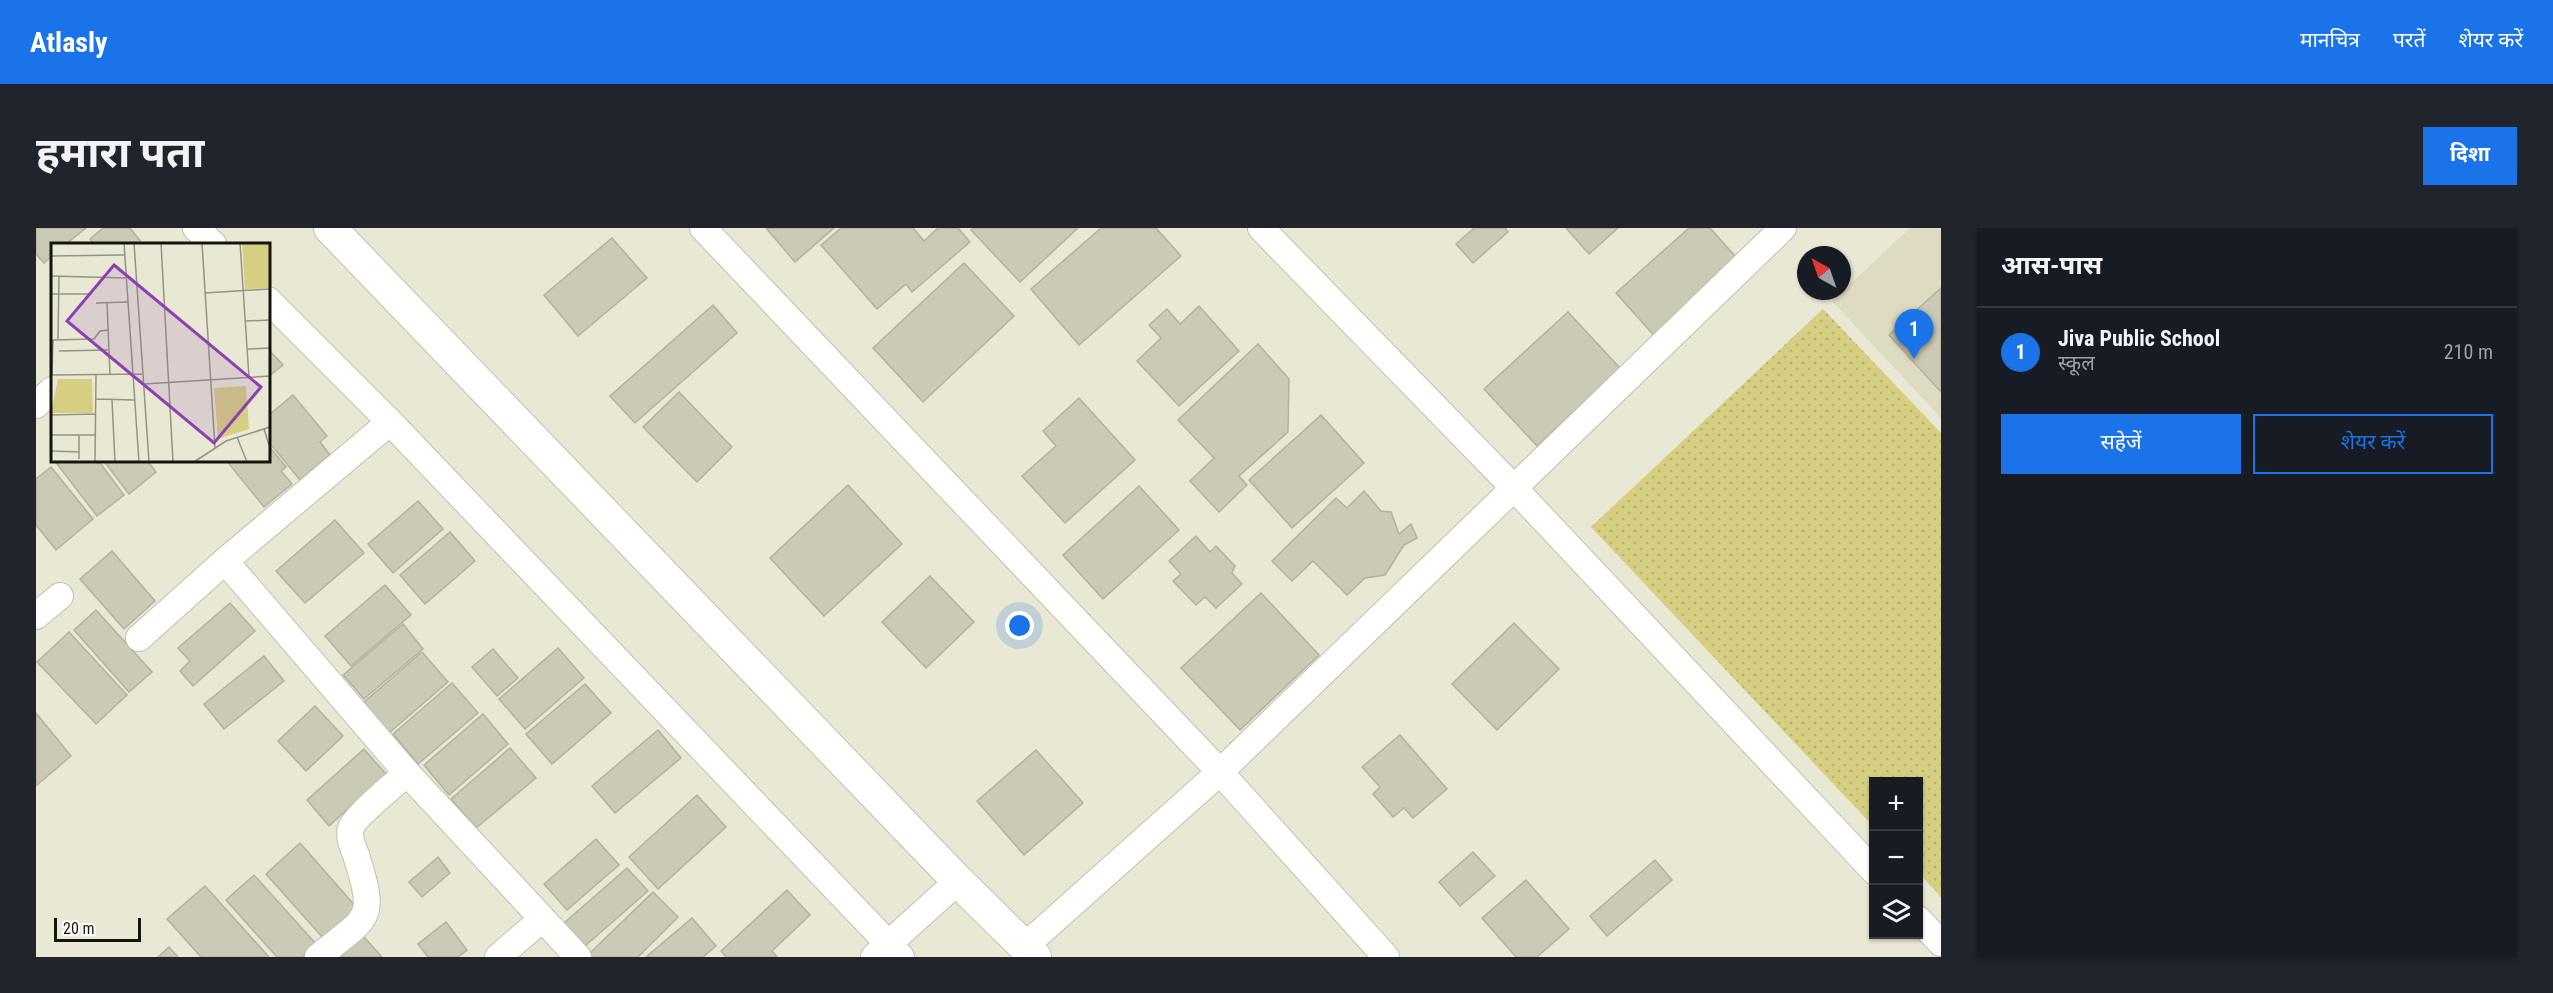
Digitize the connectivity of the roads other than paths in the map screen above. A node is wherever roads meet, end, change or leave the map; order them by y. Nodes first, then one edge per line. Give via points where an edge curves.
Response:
1 (196, 228) edge
2 (330, 228) edge
3 (703, 228) edge
4 (1261, 228) edge
5 (1783, 228) edge
6 (212, 243) edge
7 (270, 302) edge
8 (51, 391) edge
9 (36, 405) edge
10 (390, 422) junction
11 (1514, 488) junction
12 (225, 561) junction
13 (60, 596) dead end
14 (36, 616) edge
15 (139, 638) dead end
16 (1220, 772) junction
17 (407, 773) junction
18 (1869, 866) edge
19 (958, 880) junction
20 (542, 920) junction
21 (1923, 924) edge
22 (1941, 943) edge
23 (1030, 952) edge
24 (888, 953) edge
25 (318, 957) edge
26 (498, 957) edge
27 (578, 957) edge
28 (1386, 957) edge

1 - 6 street
2 - 19 street
3 - 16 street
4 - 11 street
5 - 11 street
7 - 10 street
8 - 9 street
10 - 12 street
10 - 24 street
11 - 16 street
11 - 18 street
12 - 15 street
12 - 17 street
13 - 14 street
16 - 23 street
16 - 28 street
17 - 20 street
17 - 25 street via 350,829 367,891 367,911 360,922
19 - 23 street
19 - 24 street
20 - 26 street
20 - 27 street
21 - 22 street

